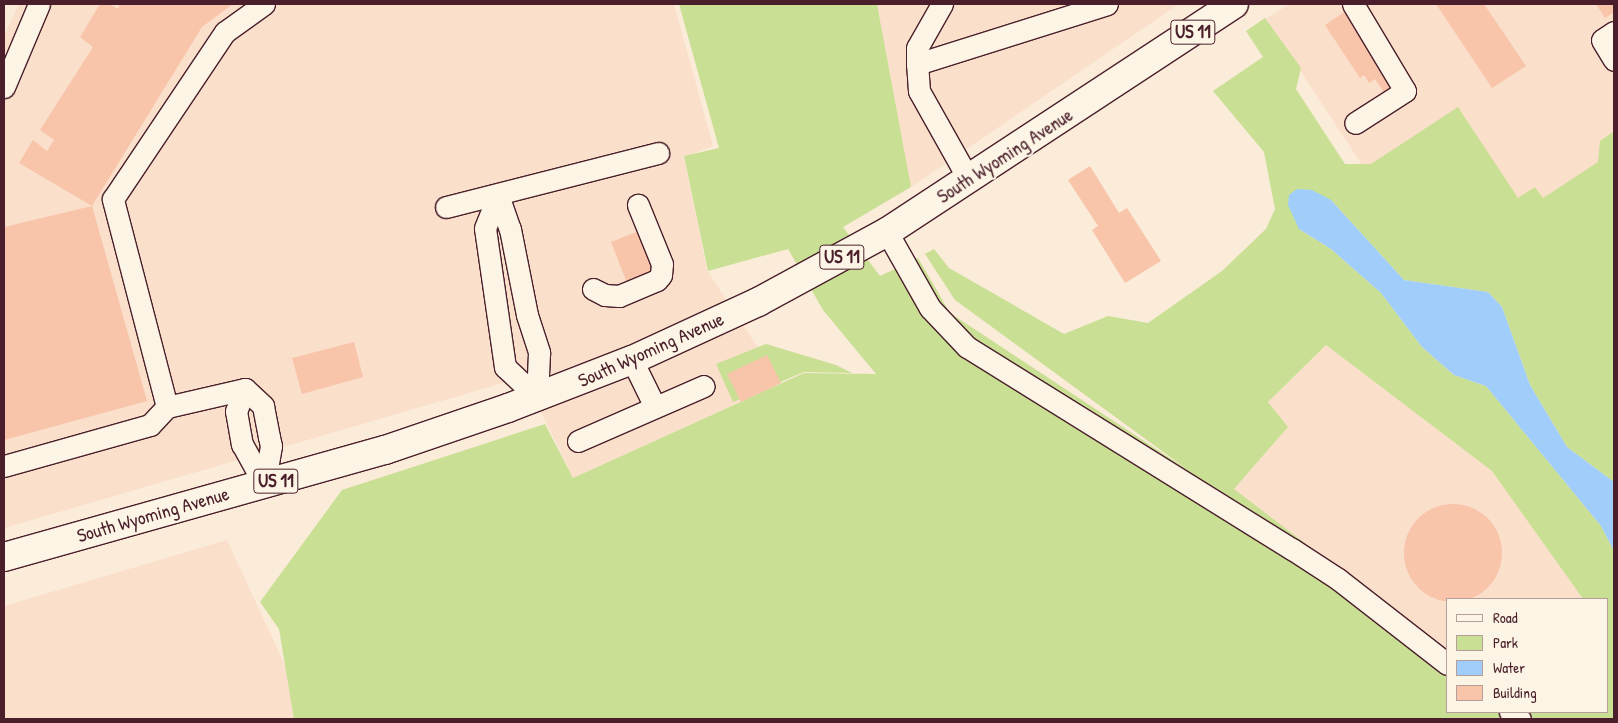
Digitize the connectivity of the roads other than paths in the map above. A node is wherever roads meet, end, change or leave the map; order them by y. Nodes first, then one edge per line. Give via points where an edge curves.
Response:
1 (39, 4) edge
2 (264, 4) edge
3 (942, 4) edge
4 (1107, 4) edge
5 (1234, 4) edge
6 (1353, 4) edge
7 (1601, 36) edge
8 (1614, 60) edge
9 (917, 64) junction
10 (4, 88) edge
11 (1355, 123) dead end
12 (658, 153) dead end
13 (969, 180) junction
14 (498, 195) junction
15 (638, 205) dead end
16 (446, 207) dead end
17 (887, 232) junction
18 (593, 289) dead end
19 (632, 360) junction
20 (704, 386) dead end
21 (537, 397) junction
22 (167, 407) junction
23 (655, 407) junction
24 (578, 441) dead end
25 (4, 466) edge
26 (264, 484) junction
27 (4, 557) edge
28 (1446, 663) edge

1 - 10 lane
2 - 22 lane via 225,32 113,199
3 - 9 lane via 917,48
4 - 9 lane
5 - 13 main road, South Wyoming Avenue / US 11
6 - 11 lane via 1406,90
7 - 8 lane
9 - 13 lane via 919,91
12 - 14 lane
13 - 17 main road, South Wyoming Avenue / US 11
14 - 16 lane
14 - 21 lane via 510,229 527,315 540,352
14 - 21 lane via 485,228 505,367
15 - 18 lane via 662,264 661,275 657,280 619,296 605,295
17 - 19 main road, South Wyoming Avenue / US 11 via 758,302
17 - 28 lane via 930,308 967,347 1292,548
19 - 21 main road, South Wyoming Avenue / US 11
19 - 23 lane
20 - 23 lane
21 - 26 main road, South Wyoming Avenue / US 11 via 385,450
22 - 25 lane via 150,425
22 - 26 lane via 245,389 236,411 244,451
23 - 24 lane
26 - 27 main road, South Wyoming Avenue / US 11

